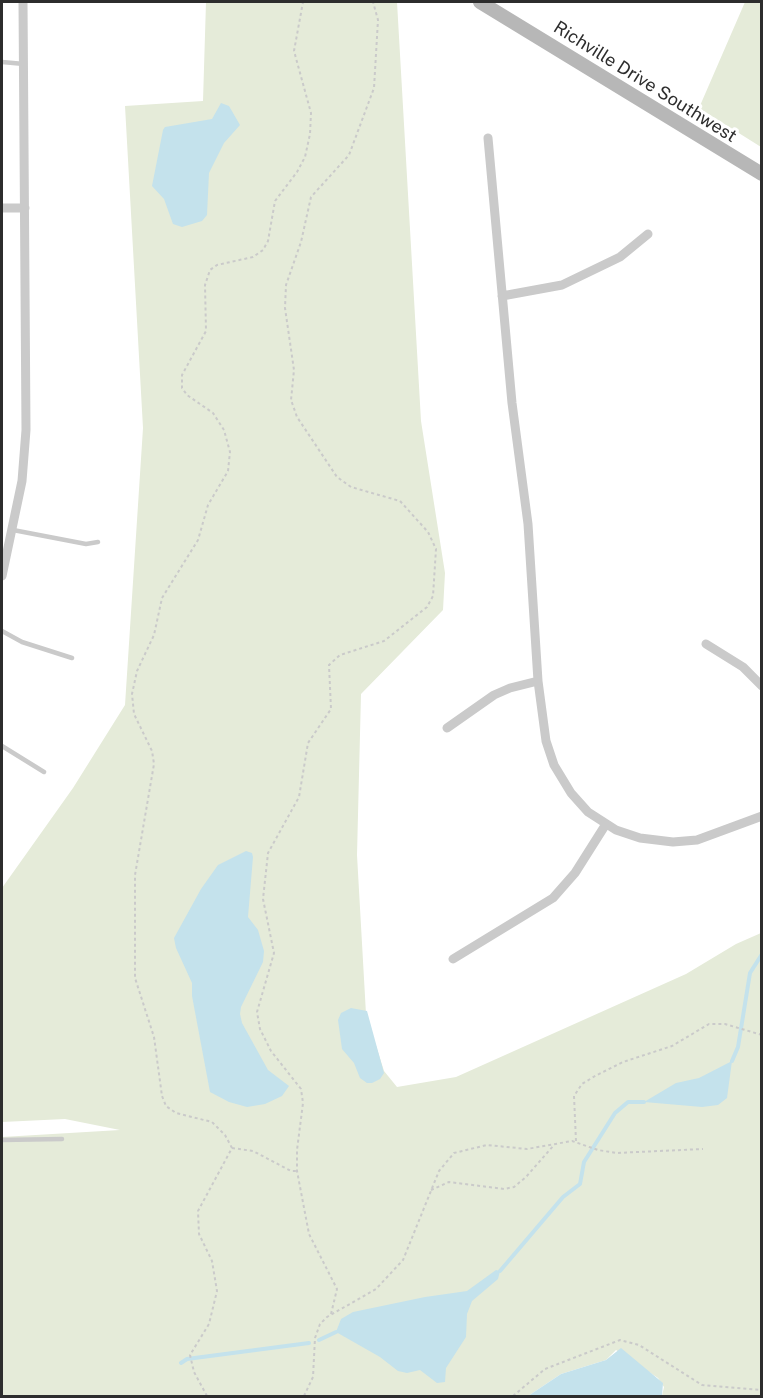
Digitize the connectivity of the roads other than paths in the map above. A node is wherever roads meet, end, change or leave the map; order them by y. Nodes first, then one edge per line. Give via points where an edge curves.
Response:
1 (23, 2) edge
2 (480, 2) edge
3 (2, 62) edge
4 (24, 64) junction
5 (488, 138) dead end
6 (762, 174) edge
7 (2, 208) edge
8 (25, 208) junction
9 (648, 234) dead end
10 (502, 296) junction
11 (13, 530) junction
12 (98, 542) dead end
13 (2, 576) edge
14 (2, 631) edge
15 (706, 645) dead end
16 (72, 658) dead end
17 (538, 681) junction
18 (762, 686) edge
19 (447, 728) dead end
20 (2, 746) edge
21 (44, 772) dead end
22 (762, 816) edge
23 (606, 824) junction
24 (453, 959) dead end
25 (62, 1139) dead end
26 (2, 1140) edge

1 - 4 street
2 - 6 main road, Richville Drive Southwest
3 - 4 lane
4 - 8 street
5 - 10 street
7 - 8 street
8 - 11 street via 26,430
9 - 10 street via 620,257 562,285
10 - 17 street via 528,524
11 - 12 lane via 86,544
11 - 13 street
14 - 16 lane via 22,642
15 - 18 street via 742,667
17 - 19 street via 494,695
17 - 23 street via 546,741 554,765 571,793
20 - 21 lane
22 - 23 street via 714,836 681,842 640,838
23 - 24 street via 575,873 553,898
25 - 26 lane

